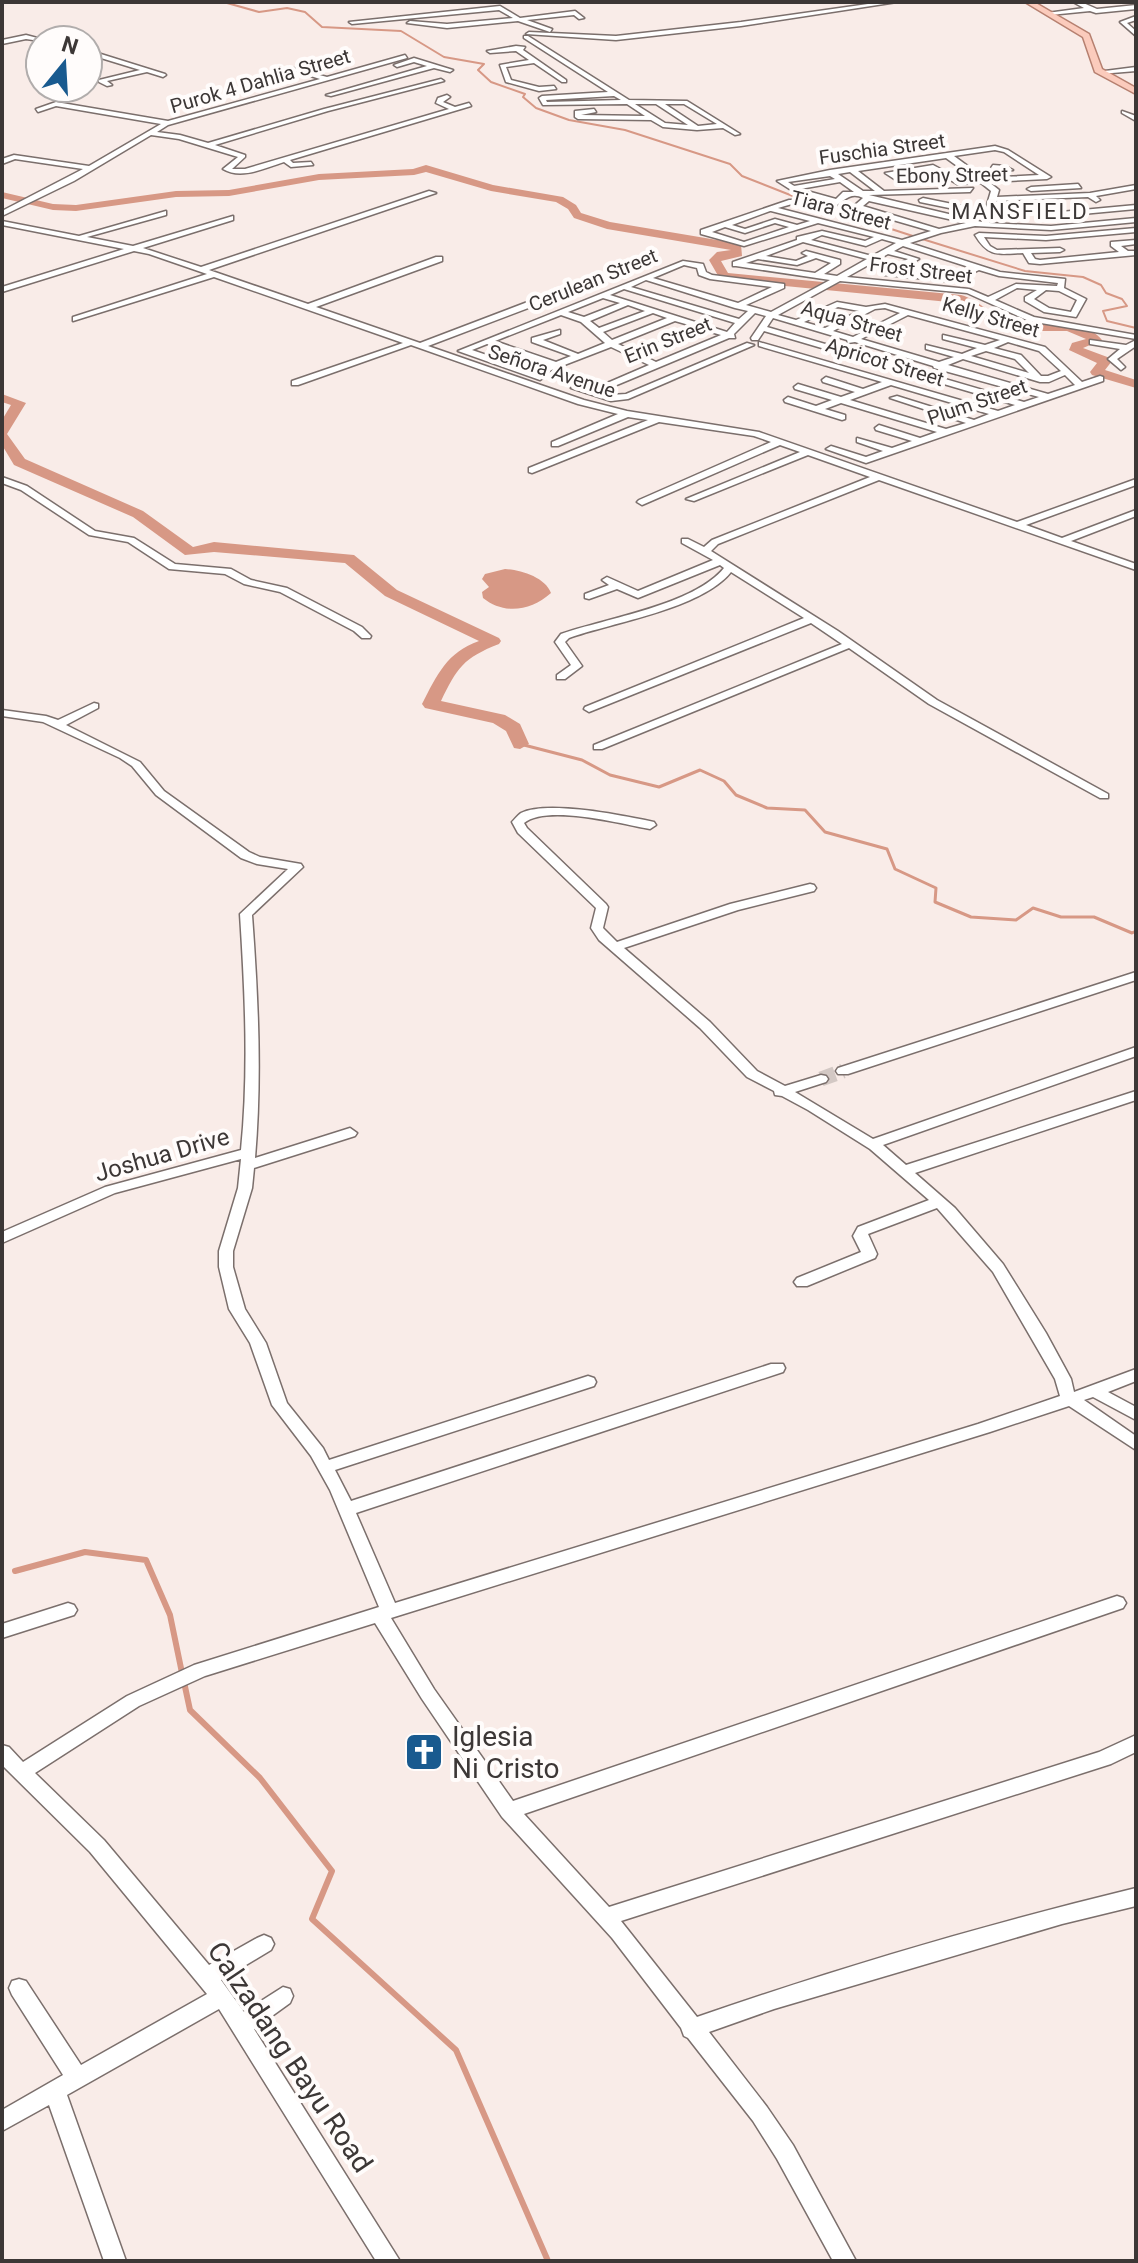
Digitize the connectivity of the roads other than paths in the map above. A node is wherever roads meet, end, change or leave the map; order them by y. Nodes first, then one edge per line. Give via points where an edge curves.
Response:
1 (894, 2) edge
2 (1029, 2) edge
3 (1076, 2) edge
4 (1109, 2) edge
5 (1136, 4) edge
6 (475, 8) junction
7 (1123, 9) junction
8 (1093, 10) junction
9 (1050, 13) junction
10 (558, 15) junction
11 (485, 16) junction
12 (1134, 18) edge
13 (372, 20) junction
14 (520, 20) junction
15 (567, 20) junction
16 (352, 22) dead end
17 (496, 22) junction
18 (410, 23) junction
19 (534, 25) junction
20 (577, 26) dead end
21 (510, 28) dead end
22 (586, 32) junction
23 (599, 33) dead end
24 (1136, 34) edge
25 (24, 37) edge
26 (2, 42) edge
27 (539, 46) junction
28 (516, 48) junction
29 (490, 51) dead end
30 (525, 55) junction
31 (104, 57) edge
32 (405, 57) dead end
33 (505, 57) dead end
34 (535, 61) junction
35 (512, 64) junction
36 (435, 65) junction
37 (291, 68) dead end
38 (363, 69) junction
39 (1136, 69) edge
40 (149, 70) junction
41 (521, 70) dead end
42 (373, 72) junction
43 (1100, 72) junction
44 (408, 73) junction
45 (163, 75) dead end
46 (394, 76) junction
47 (530, 76) dead end
48 (328, 79) junction
49 (593, 80) junction
50 (441, 81) dead end
51 (564, 81) junction
52 (109, 85) dead end
53 (605, 87) junction
54 (542, 89) junction
55 (1136, 91) edge
56 (615, 94) junction
57 (329, 95) junction
58 (447, 97) dead end
59 (628, 102) junction
60 (657, 102) junction
61 (308, 104) dead end
62 (553, 104) junction
63 (469, 105) dead end
64 (455, 109) junction
65 (38, 110) dead end
66 (326, 110) junction
67 (417, 110) dead end
68 (642, 110) junction
69 (281, 111) dead end
70 (580, 111) junction
71 (1124, 112) dead end
72 (432, 115) junction
73 (301, 117) junction
74 (624, 118) junction
75 (653, 118) junction
76 (1136, 119) edge
77 (166, 124) junction
78 (663, 125) junction
79 (723, 126) junction
80 (697, 128) junction
81 (149, 133) junction
82 (737, 134) dead end
83 (209, 145) junction
84 (947, 155) junction
85 (1012, 156) junction
86 (290, 158) junction
87 (900, 161) junction
88 (2, 162) edge
89 (311, 164) dead end
90 (90, 168) junction
91 (850, 169) junction
92 (912, 169) junction
93 (228, 170) junction
94 (830, 172) junction
95 (973, 173) junction
96 (922, 176) dead end
97 (842, 180) junction
98 (983, 181) junction
99 (234, 183) dead end
100 (872, 184) junction
101 (932, 184) dead end
102 (1078, 186) dead end
103 (1136, 187) edge
104 (792, 188) junction
105 (1121, 188) junction
106 (994, 190) junction
107 (855, 191) junction
108 (942, 191) junction
109 (1099, 191) junction
110 (881, 192) junction
111 (432, 193) dead end
112 (1090, 195) junction
113 (1067, 196) junction
114 (868, 198) junction
115 (1040, 198) junction
116 (991, 199) junction
117 (1136, 199) edge
118 (1097, 201) junction
119 (789, 202) dead end
120 (888, 202) junction
121 (834, 203) junction
122 (1136, 207) edge
123 (771, 209) junction
124 (1104, 210) junction
125 (1078, 212) junction
126 (163, 213) dead end
127 (2, 214) edge
128 (1050, 215) junction
129 (956, 217) junction
130 (230, 218) dead end
131 (821, 220) junction
132 (1136, 220) edge
133 (2, 223) edge
134 (306, 223) dead end
135 (975, 224) junction
136 (985, 224) junction
137 (725, 225) junction
138 (1062, 226) junction
139 (798, 227) junction
140 (327, 228) junction
141 (1136, 230) edge
142 (939, 231) junction
143 (781, 233) junction
144 (881, 236) junction
145 (1073, 236) junction
146 (78, 237) junction
147 (1046, 238) junction
148 (803, 240) junction
149 (1136, 242) edge
150 (902, 243) junction
151 (1082, 243) dead end
152 (823, 246) junction
153 (1056, 246) junction
154 (140, 249) junction
155 (1091, 250) dead end
156 (887, 251) junction
157 (806, 253) junction
158 (1022, 253) junction
159 (1131, 254) edge
160 (755, 256) junction
161 (816, 256) junction
162 (1100, 257) junction
163 (439, 259) dead end
164 (874, 259) junction
165 (950, 259) junction
166 (782, 260) junction
167 (979, 267) junction
168 (203, 269) junction
169 (702, 273) junction
170 (215, 274) junction
171 (999, 274) junction
172 (816, 276) junction
173 (919, 276) junction
174 (646, 278) junction
175 (989, 280) dead end
176 (750, 282) junction
177 (830, 283) junction
178 (910, 285) junction
179 (979, 286) dead end
180 (624, 287) junction
181 (1043, 289) junction
182 (1060, 289) junction
183 (2, 290) edge
184 (732, 290) junction
185 (969, 291) junction
186 (562, 292) dead end
187 (603, 295) junction
188 (713, 298) junction
189 (990, 299) junction
190 (627, 303) junction
191 (310, 306) junction
192 (738, 306) junction
193 (753, 310) junction
194 (867, 310) junction
195 (652, 311) junction
196 (561, 312) junction
197 (908, 312) junction
198 (1074, 313) junction
199 (770, 316) junction
200 (675, 318) junction
201 (76, 319) dead end
202 (584, 320) junction
203 (538, 321) junction
204 (740, 322) junction
205 (796, 323) junction
206 (703, 327) junction
207 (1078, 327) junction
208 (762, 328) junction
209 (599, 331) junction
210 (557, 332) junction
211 (824, 332) junction
212 (728, 335) junction
213 (946, 337) dead end
214 (852, 340) junction
215 (1007, 340) junction
216 (487, 341) junction
217 (752, 341) junction
218 (1093, 342) dead end
219 (1133, 343) edge
220 (415, 344) junction
221 (612, 344) junction
222 (929, 347) dead end
223 (987, 348) junction
224 (832, 350) junction
225 (579, 355) junction
226 (633, 356) junction
227 (963, 356) junction
228 (815, 359) junction
229 (556, 365) junction
230 (939, 365) junction
231 (654, 366) junction
232 (1121, 367) dead end
233 (1066, 372) junction
234 (914, 374) junction
235 (680, 375) junction
236 (1040, 379) junction
237 (1100, 379) dead end
238 (826, 380) dead end
239 (890, 382) junction
240 (295, 383) dead end
241 (1081, 386) junction
242 (798, 387) dead end
243 (575, 388) dead end
244 (916, 390) junction
245 (864, 392) junction
246 (590, 393) junction
247 (1048, 397) junction
248 (894, 398) junction
249 (788, 400) dead end
250 (840, 400) junction
251 (1024, 405) junction
252 (868, 408) junction
253 (816, 409) junction
254 (627, 414) junction
255 (997, 414) junction
256 (842, 417) dead end
257 (659, 419) junction
258 (974, 422) junction
259 (879, 428) dead end
260 (947, 432) junction
261 (860, 440) dead end
262 (921, 441) junction
263 (780, 442) junction
264 (555, 444) dead end
265 (831, 449) dead end
266 (892, 451) junction
267 (809, 452) junction
268 (532, 470) dead end
269 (878, 477) junction
270 (2, 480) edge
271 (1136, 482) edge
272 (691, 499) dead end
273 (642, 502) dead end
274 (1136, 513) edge
275 (1018, 525) junction
276 (685, 541) dead end
277 (1062, 541) junction
278 (705, 551) junction
279 (726, 564) junction
280 (1136, 567) edge
281 (589, 596) dead end
282 (811, 619) junction
283 (366, 636) dead end
284 (848, 645) junction
285 (561, 677) dead end
286 (94, 706) dead end
287 (589, 709) dead end
288 (2, 713) edge
289 (59, 724) junction
290 (598, 747) dead end
291 (1104, 796) dead end
292 (650, 825) dead end
293 (810, 888) dead end
294 (615, 947) junction
295 (1136, 976) edge
296 (1136, 1051) edge
297 (843, 1071) tunnel mouth
298 (821, 1079) tunnel mouth
299 (780, 1092) junction
300 (1136, 1095) edge
301 (350, 1133) dead end
302 (872, 1144) junction
303 (247, 1159) junction
304 (904, 1171) junction
305 (938, 1202) junction
306 (2, 1238) edge
307 (802, 1282) dead end
308 (777, 1368) dead end
309 (1136, 1375) edge
310 (588, 1382) dead end
311 (1094, 1391) junction
312 (1068, 1397) junction
313 (1136, 1414) edge
314 (1136, 1444) edge
315 (326, 1467) junction
316 (348, 1509) junction
317 (1117, 1603) dead end
318 (68, 1610) dead end
319 (384, 1612) junction
320 (2, 1631) edge
321 (1136, 1743) edge
322 (2, 1753) edge
323 (22, 1772) junction
324 (509, 1811) junction
325 (1136, 1897) edge
326 (605, 1917) junction
327 (264, 1944) dead end
328 (207, 1977) junction
329 (19, 1988) dead end
330 (222, 1996) junction
331 (283, 1996) dead end
332 (241, 2026) junction
333 (691, 2029) junction
334 (77, 2078) junction
335 (56, 2093) junction
336 (2, 2121) edge
337 (113, 2260) edge
338 (389, 2261) edge
339 (845, 2261) edge

1 - 27 street via 616,38 528,35
2 - 9 main road
3 - 8 street
4 - 7 street
5 - 7 street
6 - 11 street
6 - 13 street
6 - 14 street via 500,8
7 - 8 street
8 - 9 street
9 - 43 main road via 1086,36
10 - 14 street
10 - 15 street
10 - 15 street via 575,13 581,18
11 - 17 street
11 - 18 street
12 - 24 street via 1123,22
13 - 16 street
13 - 18 street
14 - 17 street
14 - 19 street
15 - 19 street
17 - 18 street
17 - 21 street
19 - 22 street
20 - 22 street
22 - 23 street
25 - 26 street
27 - 28 street
27 - 49 street
28 - 29 street
28 - 30 street
30 - 33 street
30 - 34 street
31 - 40 street
32 - 38 street, Purok 4 Dahlia Street
34 - 35 street
34 - 51 street
35 - 41 street
35 - 54 street via 502,66 508,81
36 - 42 street via 414,60
36 - 44 street
36 - 44 street via 452,71
37 - 48 street
38 - 42 street
38 - 48 street, Purok 4 Dahlia Street
39 - 43 street
40 - 45 street
40 - 52 street via 101,81
42 - 46 street
42 - 57 street via 310,90
43 - 55 main road
44 - 46 street
46 - 57 street
46 - 57 street via 411,80 346,99
47 - 54 street
48 - 77 street, Purok 4 Dahlia Street
49 - 51 street
49 - 53 street
50 - 66 street
51 - 54 street
53 - 54 street
53 - 56 street
54 - 56 street
54 - 62 street via 545,104
56 - 59 street
58 - 64 street via 439,103
59 - 60 street
59 - 62 street
59 - 68 street
60 - 79 street via 685,102
60 - 80 street
61 - 66 street
62 - 70 street
63 - 64 street
64 - 72 street
65 - 77 street via 56,104
66 - 73 street
67 - 72 street
68 - 70 street
68 - 75 street
69 - 73 street
70 - 74 street via 578,117
71 - 76 street
72 - 86 street
73 - 83 street
74 - 75 street
74 - 78 street
75 - 78 street
77 - 81 street, Purok 4 Dahlia Street
78 - 80 street
79 - 80 street
79 - 82 street
81 - 83 street
81 - 90 street, Purok 4 Dahlia Street
83 - 93 street via 243,156
84 - 85 street, Fuschia Street via 999,148
84 - 87 street, Fuschia Street
84 - 95 street
85 - 95 street via 984,161 996,170
85 - 98 street via 1047,178
86 - 89 street via 286,163
86 - 93 street via 240,172
87 - 91 street, Fuschia Street
87 - 92 street
88 - 90 street via 14,157
90 - 127 street, Purok 4 Dahlia Street
91 - 94 street, Fuschia Street
91 - 100 street
92 - 96 street
92 - 98 street via 936,167 957,181
92 - 100 street via 889,173 901,182
93 - 99 street via 219,175
94 - 97 street
94 - 104 street, Fuschia Street via 781,181
95 - 98 street
97 - 104 street
97 - 107 street
98 - 106 street
100 - 110 street
101 - 108 street
102 - 106 street, Ebony Street
103 - 105 street
104 - 121 street
105 - 109 street
105 - 117 street
106 - 108 street, Ebony Street
106 - 116 street
107 - 110 street, Ebony Street
107 - 114 street
107 - 121 street, Ebony Street
108 - 110 street, Ebony Street
109 - 112 street
109 - 118 street via 1111,200
111 - 140 street
112 - 113 street
112 - 118 street
113 - 115 street
113 - 125 street
114 - 120 street
114 - 142 street via 858,207 927,221 922,226
115 - 116 street
115 - 128 street
116 - 136 street
118 - 124 street
119 - 123 street
120 - 129 street
120 - 129 street via 923,200 959,208
121 - 131 street
122 - 124 street
123 - 131 street, Tiara Street
123 - 137 street
124 - 125 street
125 - 128 street
126 - 146 street
128 - 138 street
129 - 135 street
130 - 154 street
131 - 139 street
131 - 144 street, Tiara Street
132 - 138 street
133 - 146 street, Señora Avenue
134 - 140 street
135 - 136 street
135 - 142 street
136 - 138 street
137 - 139 street via 745,231 775,221
137 - 143 street via 704,232 747,243
139 - 143 street
140 - 168 street
141 - 145 street
142 - 150 street
143 - 148 street
144 - 148 street via 866,244 824,232
144 - 150 street, Tiara Street
145 - 147 street
145 - 151 street
146 - 154 street, Señora Avenue
147 - 153 street
147 - 158 street via 979,235 992,251
148 - 152 street
148 - 160 street
149 - 159 street via 1114,244
150 - 156 street
150 - 165 street, Tiara Street
152 - 157 street
152 - 164 street
153 - 158 street via 1060,250
153 - 158 street via 1013,247
154 - 168 street, Señora Avenue
154 - 183 street
155 - 162 street
156 - 164 street
156 - 173 street via 915,259 888,273
157 - 161 street
157 - 166 street
158 - 162 street via 1034,262
159 - 162 street
160 - 166 street
160 - 172 street, Frost Street via 736,264
161 - 166 street via 797,263
161 - 172 street via 837,262
163 - 191 street
164 - 177 street
165 - 167 street, Tiara Street
165 - 173 street
167 - 171 street, Tiara Street
167 - 173 street via 954,280
168 - 170 street, Señora Avenue
169 - 174 street, Cerulean Street via 700,266 686,263
169 - 176 street, Cerulean Street
169 - 184 street via 692,277
170 - 191 street, Señora Avenue
170 - 201 street
171 - 175 street
171 - 182 street, Tiara Street via 1057,279 1062,281
172 - 177 street, Frost Street
173 - 178 street
174 - 180 street, Cerulean Street
174 - 188 street, Aqua Street
176 - 184 street
176 - 192 street, Cerulean Street via 781,286
177 - 178 street, Frost Street
177 - 199 street
178 - 185 street, Frost Street
179 - 185 street
180 - 187 street, Cerulean Street
180 - 204 street
181 - 182 street
181 - 189 street via 1016,286
181 - 198 street via 1028,299 1046,309 1057,303
182 - 198 street via 1082,299
184 - 188 street
185 - 189 street, Frost Street
186 - 220 street
187 - 190 street, Apricot Street
187 - 196 street, Cerulean Street
188 - 192 street, Aqua Street
189 - 207 street, Frost Street via 1032,319
190 - 195 street, Apricot Street
190 - 202 street
191 - 220 street, Señora Avenue
192 - 193 street, Aqua Street
193 - 199 street, Aqua Street
193 - 204 street, Erin Street
194 - 197 street, Kelly Street via 879,306
194 - 205 street via 837,304
194 - 211 street
195 - 200 street, Apricot Street
195 - 209 street
196 - 202 street
196 - 203 street, Cerulean Street
197 - 214 street
197 - 215 street, Kelly Street
198 - 207 street
199 - 205 street, Aqua Street
199 - 208 street
200 - 206 street, Apricot Street
200 - 221 street
202 - 209 street
203 - 210 street
203 - 216 street, Cerulean Street
204 - 212 street, Erin Street
205 - 211 street, Aqua Street
206 - 212 street, Apricot Street
206 - 226 street
207 - 219 street, Frost Street
208 - 217 street
208 - 224 street
209 - 221 street
210 - 225 street
210 - 225 street via 535,340
211 - 214 street, Aqua Street
212 - 217 street, Apricot Street
212 - 231 street, Erin Street
213 - 223 street
214 - 224 street
214 - 230 street, Aqua Street
215 - 223 street
215 - 233 street, Kelly Street via 1042,349
216 - 229 street
216 - 229 street, Cerulean Street via 463,351 538,376
217 - 228 street, Apricot Street
217 - 235 street
218 - 219 street
219 - 232 street via 1112,359
220 - 240 street
220 - 254 street, Señora Avenue
221 - 225 street
221 - 226 street
222 - 227 street
223 - 227 street
223 - 236 street via 1018,357
224 - 228 street
224 - 234 street
225 - 229 street
226 - 231 street
227 - 230 street
227 - 236 street
228 - 239 street, Apricot Street
230 - 234 street
230 - 247 street, Aqua Street
231 - 235 street
231 - 246 street, Erin Street
233 - 236 street
233 - 241 street, Kelly Street
234 - 239 street
234 - 251 street
235 - 246 street via 628,396
237 - 241 street, Plum Street
238 - 245 street
239 - 244 street, Apricot Street
239 - 245 street
241 - 247 street, Plum Street
242 - 250 street
243 - 246 street
244 - 248 street
244 - 255 street, Apricot Street
245 - 250 street
247 - 251 street, Plum Street
248 - 252 street
248 - 258 street
249 - 253 street
250 - 252 street
250 - 253 street
251 - 255 street, Plum Street
252 - 260 street
253 - 256 street
254 - 257 street, Señora Avenue
254 - 264 street
255 - 258 street, Plum Street
257 - 263 street, Señora Avenue
257 - 268 street
258 - 260 street, Plum Street
259 - 262 street
260 - 262 street, Plum Street
261 - 266 street
262 - 266 street, Plum Street
263 - 267 street, Señora Avenue
263 - 273 street
265 - 266 street, Plum Street via 866,460
267 - 269 street, Señora Avenue
267 - 272 street
269 - 275 street, Señora Avenue
269 - 278 street via 715,542
270 - 283 street via 24,488 92,533 131,540 173,567 227,571 292,593
271 - 275 street
274 - 277 street
275 - 277 street, Señora Avenue
276 - 278 street
277 - 280 street, Señora Avenue
278 - 279 street
279 - 281 street via 638,595 612,582
279 - 282 street
279 - 285 street via 727,575 715,584 565,636 560,642 577,666
282 - 284 street
282 - 287 street
284 - 290 street
284 - 291 street via 933,702
286 - 289 street
288 - 289 street
289 - 303 street via 136,764 160,793 245,855 297,867 246,914 253,1035
292 - 294 street via 545,811 526,814 518,822 602,907 597,928
293 - 294 street
294 - 299 street via 752,1074
295 - 297 street
296 - 302 street
298 - 299 street
299 - 302 street
300 - 304 street
301 - 303 street, Joshua Drive
302 - 304 street
303 - 306 street, Joshua Drive via 110,1190
303 - 315 street via 237,1222 226,1251 230,1283 280,1405
304 - 305 street
305 - 307 street via 863,1231 860,1236 870,1254
305 - 312 street via 998,1268 1063,1379
308 - 316 street
309 - 311 street
310 - 315 street
311 - 312 street
311 - 313 street
312 - 314 street
312 - 319 street via 984,1428
315 - 316 street
316 - 319 street
317 - 324 street
318 - 320 street
319 - 323 street via 200,1670 133,1701
319 - 324 street via 428,1694
321 - 326 street via 1104,1758
322 - 323 street, Calzadang Bayu Road
323 - 328 street, Calzadang Bayu Road via 97,1846
324 - 326 street
325 - 333 street via 774,2000
326 - 333 street
327 - 328 street
328 - 330 street, Calzadang Bayu Road
329 - 334 street
330 - 332 street, Calzadang Bayu Road
330 - 334 street
331 - 332 street
332 - 338 street, Calzadang Bayu Road
333 - 339 street via 760,2114
334 - 335 street
335 - 336 street
335 - 337 street

